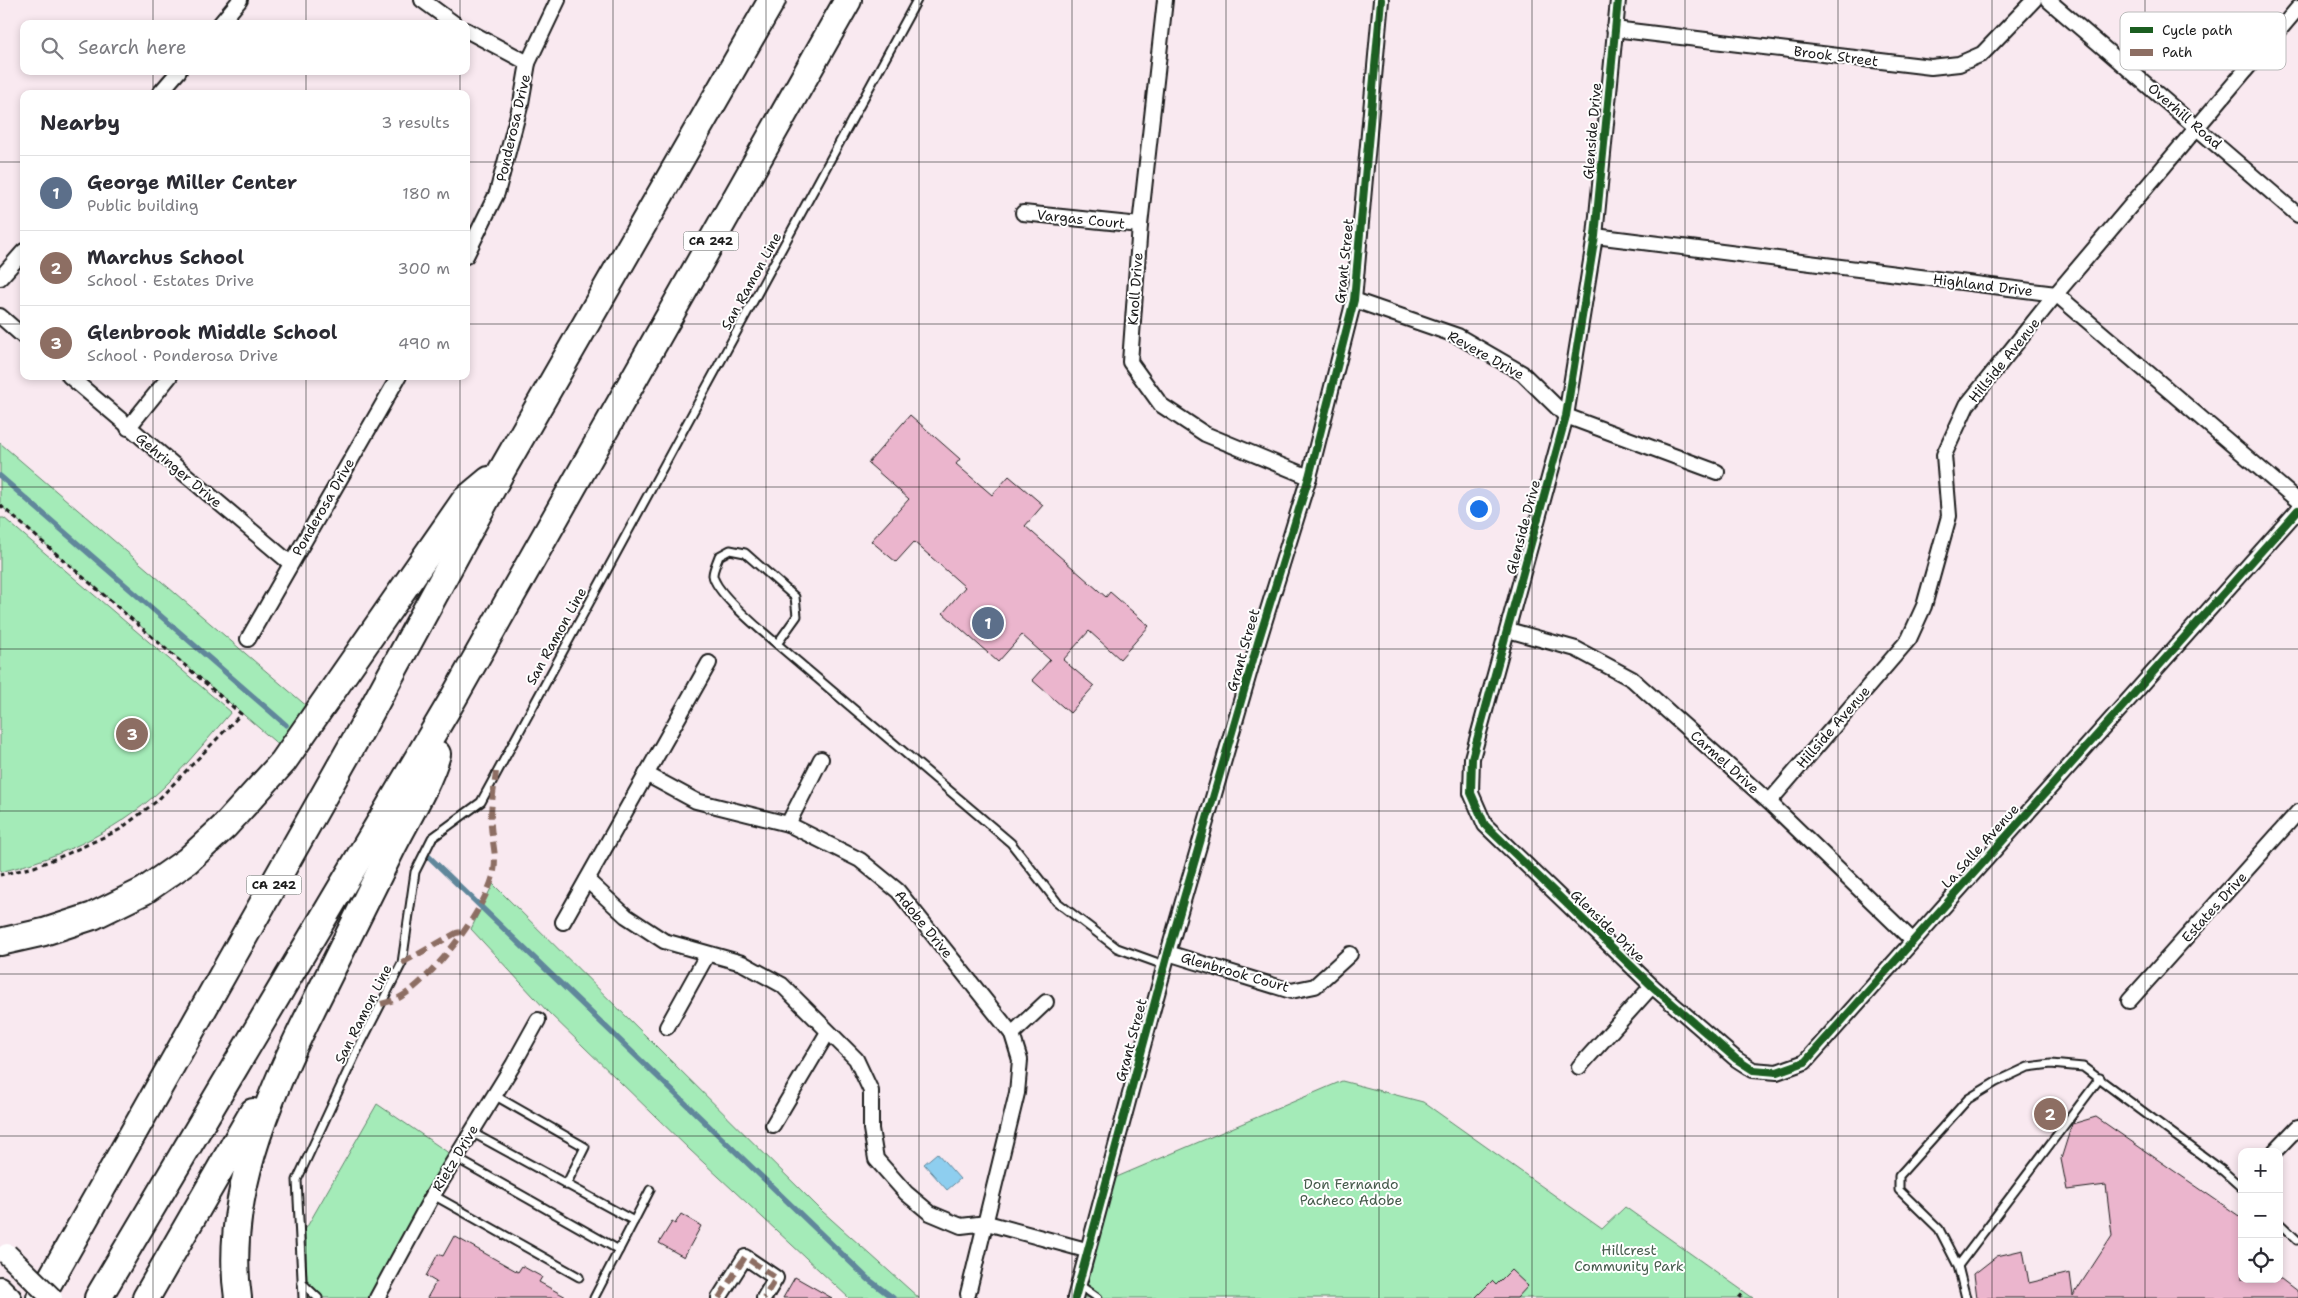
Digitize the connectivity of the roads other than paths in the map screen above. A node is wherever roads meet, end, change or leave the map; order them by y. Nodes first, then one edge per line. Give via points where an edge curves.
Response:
1 (240, 0) edge
2 (422, 0) edge
3 (558, 0) edge
4 (772, 0) edge
5 (848, 0) edge
6 (917, 0) edge
7 (1165, 0) edge
8 (1382, 0) edge
9 (1618, 0) edge
10 (2034, 0) edge
11 (2048, 0) edge
12 (2298, 8) edge
13 (223, 20) edge
14 (450, 20) edge
15 (2286, 22) edge
16 (1614, 30) junction
17 (470, 32) edge
18 (2120, 61) edge
19 (528, 63) junction
20 (2131, 70) edge
21 (2245, 70) edge
22 (176, 75) edge
23 (163, 90) edge
24 (2197, 126) junction
25 (1023, 213) dead end
26 (2298, 215) edge
27 (1140, 225) junction
28 (1595, 236) junction
29 (470, 248) edge
30 (20, 256) edge
31 (0, 278) edge
32 (2056, 294) junction
33 (1354, 300) junction
34 (0, 316) edge
35 (20, 334) edge
36 (74, 380) edge
37 (167, 380) edge
38 (397, 380) edge
39 (1566, 416) junction
40 (128, 428) junction
41 (502, 470) junction
42 (1717, 472) dead end
43 (1308, 477) junction
44 (2298, 501) edge
45 (2298, 510) edge
46 (290, 563) junction
47 (1508, 630) junction
48 (248, 639) dead end
49 (777, 644) junction
50 (709, 663) dead end
51 (453, 699) junction
52 (820, 759) dead end
53 (646, 774) junction
54 (1769, 802) junction
55 (2298, 812) edge
56 (788, 824) junction
57 (587, 880) junction
58 (563, 922) dead end
59 (1912, 940) junction
60 (0, 942) edge
61 (707, 954) junction
62 (1350, 954) dead end
63 (1166, 959) junction
64 (1652, 986) junction
65 (2129, 1001) dead end
66 (1046, 1002) dead end
67 (538, 1020) dead end
68 (304, 1025) junction
69 (668, 1026) dead end
70 (828, 1032) junction
71 (1012, 1034) junction
72 (1579, 1067) dead end
73 (2100, 1078) junction
74 (494, 1095) junction
75 (773, 1125) dead end
76 (2298, 1127) edge
77 (471, 1132) junction
78 (2279, 1148) edge
79 (456, 1158) junction
80 (2238, 1184) edge
81 (566, 1185) junction
82 (650, 1190) dead end
83 (433, 1195) junction
84 (634, 1221) junction
85 (987, 1224) junction
86 (2283, 1227) edge
87 (2297, 1240) edge
88 (3, 1250) edge
89 (619, 1250) junction
90 (1086, 1250) junction
91 (1958, 1266) junction
92 (579, 1278) dead end
93 (302, 1283) junction
94 (1078, 1284) junction
95 (0, 1288) edge
96 (968, 1294) dead end
97 (11, 1298) edge
98 (40, 1298) edge
99 (52, 1298) edge
100 (98, 1298) edge
101 (146, 1298) edge
102 (238, 1298) edge
103 (303, 1298) edge
104 (318, 1298) edge
105 (377, 1298) edge
106 (594, 1298) edge
107 (719, 1298) edge
108 (764, 1298) edge
109 (1075, 1298) edge
110 (1098, 1298) edge
111 (1966, 1298) edge

1 - 13 street
2 - 14 street
3 - 19 street, Ponderosa Drive
4 - 41 highway, CA 242
5 - 51 highway, CA 242
6 - 93 lane, San Ramon Line via 481,802 432,838 415,872 402,963 297,1180
7 - 27 street, Knoll Drive
8 - 33 street, Grant Street
9 - 16 street, Glenside Drive
10 - 16 street, Brook Street via 1982,54 1959,64 1931,67
11 - 18 street, Overhill Road
12 - 15 street, Hillside Avenue
16 - 28 street, Glenside Drive
17 - 19 street
19 - 29 street, Ponderosa Drive via 497,193
20 - 24 street, Overhill Road
21 - 24 street, Hillside Avenue
22 - 23 street
24 - 26 street, Overhill Road
24 - 32 street, Hillside Avenue
25 - 27 street, Vargas Court
27 - 43 street, Knoll Drive via 1130,362 1161,404 1205,434
28 - 32 street, Highland Drive
28 - 39 street, Glenside Drive
30 - 31 street
32 - 44 street
32 - 54 street, Hillside Avenue via 1967,405 1944,455 1949,516 1924,606 1909,639
33 - 39 street, Revere Drive via 1458,336 1522,372
33 - 43 street, Grant Street
34 - 35 street
36 - 40 street, Gehringer Drive
37 - 40 street
38 - 46 street, Ponderosa Drive
39 - 42 street, Revere Drive
39 - 47 street, Glenside Drive
40 - 46 street, Gehringer Drive
41 - 60 highway via 465,500 283,762 225,826 187,861 144,891 93,916
41 - 98 highway, CA 242 via 362,728
43 - 63 street, Grant Street
45 - 59 street, La Salle Avenue
46 - 48 street, Ponderosa Drive
47 - 54 street, Carmel Drive via 1576,649 1632,679
47 - 64 street, Glenside Drive via 1472,758 1471,793 1485,825
49 - 49 lane via 717,588 713,574 719,556 730,550 745,553 795,597 797,616
49 - 63 lane via 1011,842 1057,902 1117,948
50 - 53 street
51 - 68 highway via 435,761
51 - 100 highway, CA 242
52 - 56 street
53 - 56 street, Adobe Drive via 696,801
53 - 57 street
54 - 59 street, Carmel Drive
55 - 65 street, Estates Drive
56 - 71 street, Adobe Drive via 860,860 898,891
57 - 58 street
57 - 61 street via 626,916 664,941
59 - 64 street, La Salle Avenue via 1805,1062 1777,1072 1753,1070 1736,1059
61 - 69 street
61 - 70 street via 742,963 782,985
62 - 63 street, Glenbrook Court via 1315,986 1291,990
63 - 90 street, Grant Street
64 - 72 street
66 - 71 street
67 - 74 street, Rietz Drive
68 - 101 highway
68 - 102 highway via 268,1106 240,1200 236,1244
70 - 75 street
70 - 85 street via 856,1059 870,1091 876,1159 906,1193 930,1213 962,1226
71 - 85 street, Adobe Drive via 1020,1060 1017,1093
73 - 80 lane
73 - 91 lane
73 - 91 lane via 2083,1067 2051,1064 2028,1067 1996,1082 1968,1099 1899,1176 1899,1190 1939,1230
74 - 77 street, Rietz Drive
74 - 81 lane via 585,1147
76 - 78 street
77 - 79 street, Rietz Drive
77 - 81 lane
79 - 83 street, Rietz Drive
79 - 89 lane
81 - 84 lane
82 - 84 lane
83 - 92 lane
83 - 105 street, Rietz Drive
84 - 89 lane
85 - 90 street
85 - 96 street, Adobe Drive
86 - 87 lane
88 - 99 street, bridge
89 - 106 lane
90 - 94 street, Grant Street
91 - 111 lane
93 - 103 lane, San Ramon Line
93 - 104 lane
94 - 109 street, Grant Street
94 - 110 lane
95 - 97 street
107 - 108 street via 745,1257 776,1278

